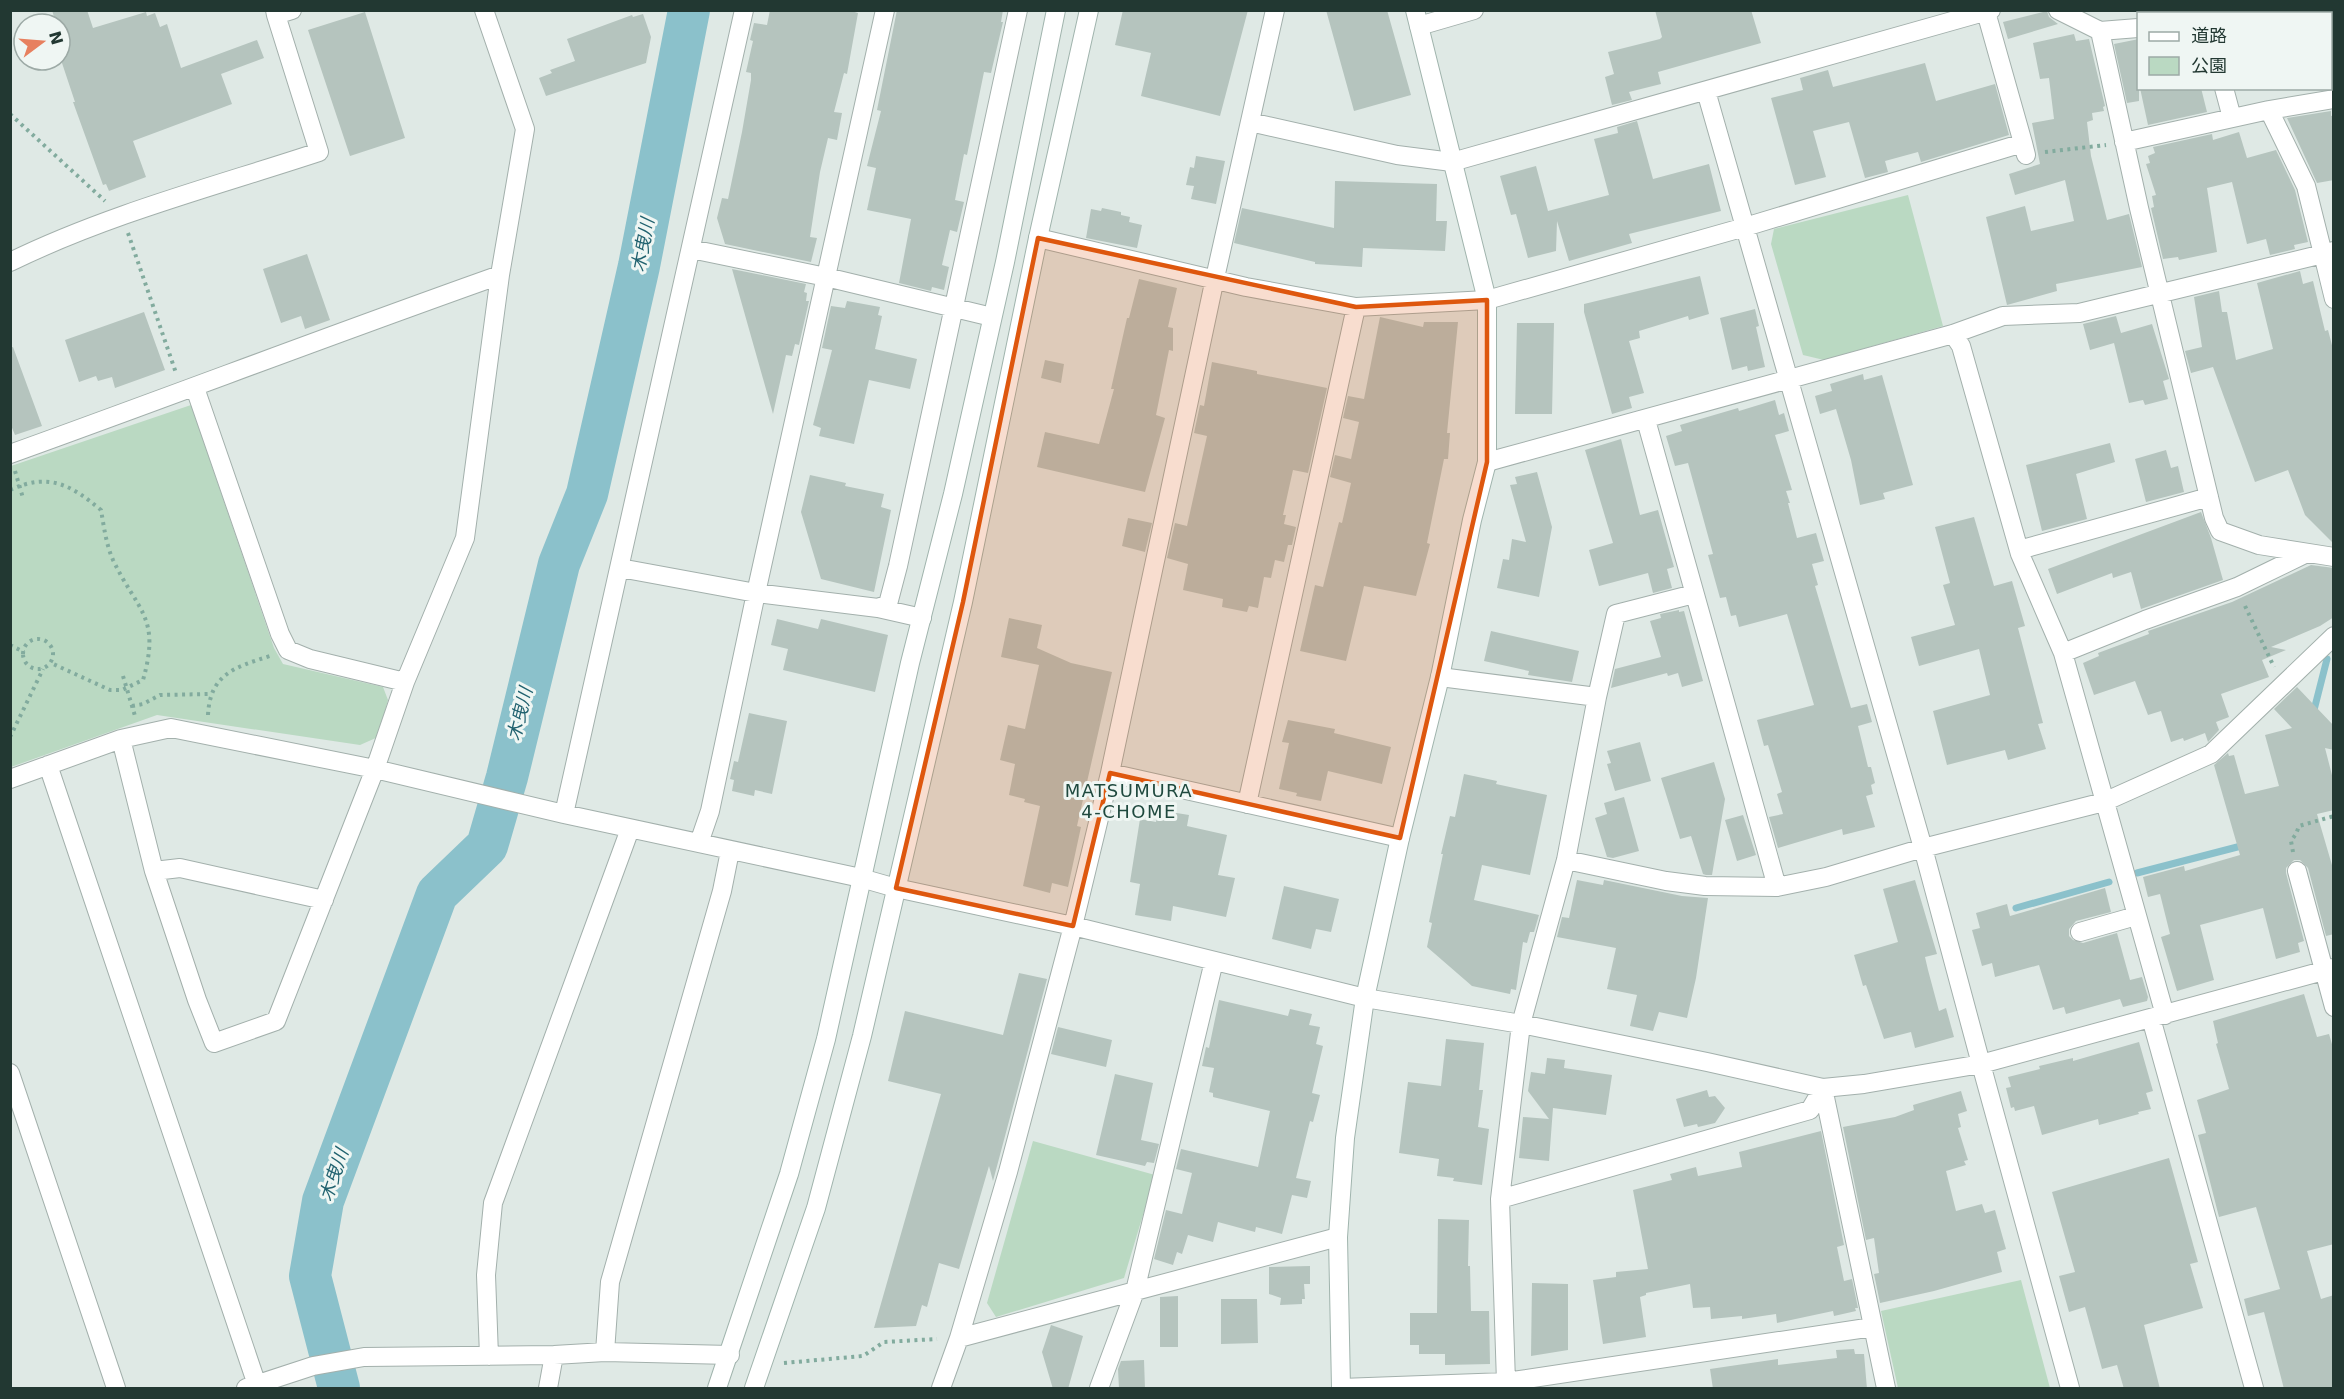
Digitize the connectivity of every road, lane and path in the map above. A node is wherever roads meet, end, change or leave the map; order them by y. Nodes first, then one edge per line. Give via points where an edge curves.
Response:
1 (484, 10) edge
2 (744, 10) edge
3 (885, 10) edge
4 (1018, 10) edge
5 (1056, 10) edge
6 (1089, 10) edge
7 (1275, 10) edge
8 (1474, 10) edge
9 (2058, 10) edge
10 (1989, 11) edge
11 (281, 12) edge
12 (1417, 18) edge
13 (2137, 28) edge
14 (2100, 31) junction
15 (2225, 90) edge
16 (1706, 91) junction
17 (2334, 99) edge
18 (2269, 110) junction
19 (2232, 118) junction
20 (1250, 122) junction
21 (2124, 142) junction
22 (2025, 149) junction
23 (1452, 162) junction
24 (1745, 226) junction
25 (1038, 238) junction
26 (691, 249) junction
27 (2328, 253) edge
28 (10, 262) edge
29 (500, 275) junction
30 (826, 277) junction
31 (1215, 278) junction
32 (2160, 292) junction
33 (2334, 298) edge
34 (1487, 300) junction
35 (1356, 307) junction
36 (954, 308) junction
37 (992, 317) junction
38 (1953, 334) junction
39 (1789, 380) junction
40 (195, 388) junction
41 (1646, 420) junction
42 (12, 460) edge
43 (1487, 462) junction
44 (20, 486) junction
45 (10, 490) edge
46 (2209, 497) junction
47 (23, 498) dead end
48 (2019, 550) junction
49 (2307, 553) junction
50 (2334, 557) edge
51 (620, 568) junction
52 (2237, 587) junction
53 (756, 593) junction
54 (1694, 594) junction
55 (878, 608) junction
56 (922, 618) junction
57 (2334, 636) edge
58 (10, 645) edge
59 (288, 650) junction
60 (24, 652) junction
61 (2063, 653) junction
62 (51, 663) junction
63 (43, 669) junction
64 (123, 676) dead end
65 (1440, 677) junction
66 (405, 682) junction
67 (2283, 684) junction
68 (126, 688) junction
69 (210, 694) junction
70 (1597, 697) junction
71 (132, 706) junction
72 (141, 735) junction
73 (207, 736) junction
74 (10, 737) edge
75 (121, 739) junction
76 (48, 765) junction
77 (375, 769) junction
78 (1110, 773) junction
79 (10, 779) edge
80 (2104, 802) junction
81 (1248, 804) junction
82 (564, 814) junction
83 (2334, 816) edge
84 (630, 828) junction
85 (1400, 838) junction
86 (699, 843) junction
87 (1923, 848) junction
88 (730, 851) junction
89 (1566, 860) junction
90 (154, 871) junction
91 (2297, 871) joint
92 (861, 878) junction
93 (1777, 887) junction
94 (896, 888) junction
95 (324, 900) junction
96 (2136, 916) junction
97 (1073, 926) junction
98 (2080, 932) dead end
99 (1214, 961) junction
100 (2329, 969) edge
101 (1365, 998) junction
102 (2334, 1006) edge
103 (2158, 1016) junction
104 (1521, 1024) junction
105 (1982, 1064) junction
106 (10, 1073) edge
107 (1823, 1088) junction
108 (1500, 1199) junction
109 (1338, 1237) junction
110 (1135, 1291) junction
111 (1873, 1327) junction
112 (959, 1338) junction
113 (605, 1352) junction
114 (554, 1355) junction
115 (730, 1355) junction
116 (489, 1356) junction
117 (763, 1365) junction
118 (1506, 1385) edge
119 (252, 1387) edge
120 (1341, 1388) edge
121 (116, 1389) edge
122 (548, 1389) edge
123 (717, 1389) edge
124 (754, 1389) edge
125 (941, 1389) edge
126 (1099, 1389) edge
127 (1886, 1389) edge
128 (2070, 1389) edge
129 (2254, 1389) edge

1 - 29 street via 525,129
2 - 26 street
3 - 30 street
4 - 36 street
5 - 37 street
6 - 25 street
7 - 20 street
8 - 12 street
9 - 14 street
10 - 16 street
10 - 22 street
11 - 28 street via 319,152 131,213
12 - 23 street
13 - 14 street
14 - 21 street
15 - 19 street
16 - 23 street
16 - 24 street
17 - 18 street
18 - 19 street
18 - 27 street via 2306,186
19 - 21 street
20 - 23 street via 1397,155
20 - 31 street
21 - 22 path
21 - 32 street
22 - 24 street
23 - 34 street
24 - 34 street
24 - 39 street
25 - 31 street
25 - 94 street via 963,602
26 - 30 street
26 - 51 street
27 - 32 street
27 - 33 street
29 - 40 street
29 - 66 street via 465,538
30 - 36 street
30 - 53 street
31 - 35 street
31 - 78 street
32 - 38 street via 2079,313 2003,316
32 - 46 street
34 - 35 street
34 - 43 street
35 - 81 street
36 - 37 street
36 - 55 street via 898,566 888,604
37 - 56 street
38 - 39 street
38 - 48 street via 1961,346
39 - 41 street
39 - 87 street
40 - 42 street
40 - 59 street
41 - 43 street
41 - 54 street
42 - 44 path
43 - 65 street
44 - 45 path
44 - 47 path
44 - 68 path via 43,482 66,485 101,510 112,557 144,611 149,630 150,654 142,680
46 - 48 street
46 - 49 street via 2220,531 2259,545
48 - 61 street
49 - 50 street
49 - 52 street
51 - 53 street
51 - 82 street
52 - 61 street
52 - 67 path
53 - 55 street
53 - 86 street via 710,812
54 - 70 street via 1616,614
54 - 93 street
55 - 56 street
56 - 92 street
57 - 67 street
58 - 60 path
59 - 66 street
59 - 69 path via 233,669
60 - 62 path via 32,640 42,639 53,649
60 - 63 path via 28,666
61 - 80 street
62 - 63 path
62 - 68 path via 110,690
63 - 74 path
64 - 68 path
65 - 70 street
65 - 85 street
66 - 77 street
67 - 80 street via 2211,754
68 - 71 path
69 - 71 path via 160,695
69 - 73 path
70 - 89 street
71 - 72 path
72 - 73 street via 171,728
72 - 75 street
73 - 77 street
75 - 76 street
75 - 90 street
76 - 79 street
76 - 119 street
77 - 82 street
77 - 95 street
78 - 81 street
78 - 97 street
80 - 87 street
80 - 96 street
81 - 85 street
82 - 84 street
83 - 91 path via 2299,826 2290,841
84 - 86 street
84 - 116 street via 493,1203 486,1275
85 - 101 street
86 - 88 street
87 - 93 street
87 - 105 street
88 - 92 street
88 - 113 street via 722,891 610,1282
89 - 93 street via 1705,886
89 - 104 street
90 - 95 street via 180,868
90 - 95 street via 214,1043 276,1021
91 - 100 street
92 - 94 street
92 - 115 street via 826,1039 789,1174
94 - 97 street
94 - 117 street via 816,1208
96 - 98 street
96 - 103 street
97 - 99 street
97 - 112 street
99 - 101 street
99 - 110 street
100 - 102 street
100 - 103 street
101 - 104 street
101 - 109 street via 1345,1138
103 - 105 street
103 - 129 street
104 - 107 street
104 - 108 street
105 - 107 street
105 - 128 street
106 - 121 street
107 - 108 street via 1810,1110
107 - 111 street
108 - 118 street
109 - 110 street
109 - 120 street
110 - 112 street
110 - 126 street
111 - 118 street
111 - 127 street
112 - 117 path via 884,1342 863,1356
112 - 125 street
113 - 114 street
113 - 115 street
114 - 116 street
114 - 122 street
115 - 123 street
116 - 119 street via 341,1360
117 - 124 street
118 - 120 street

